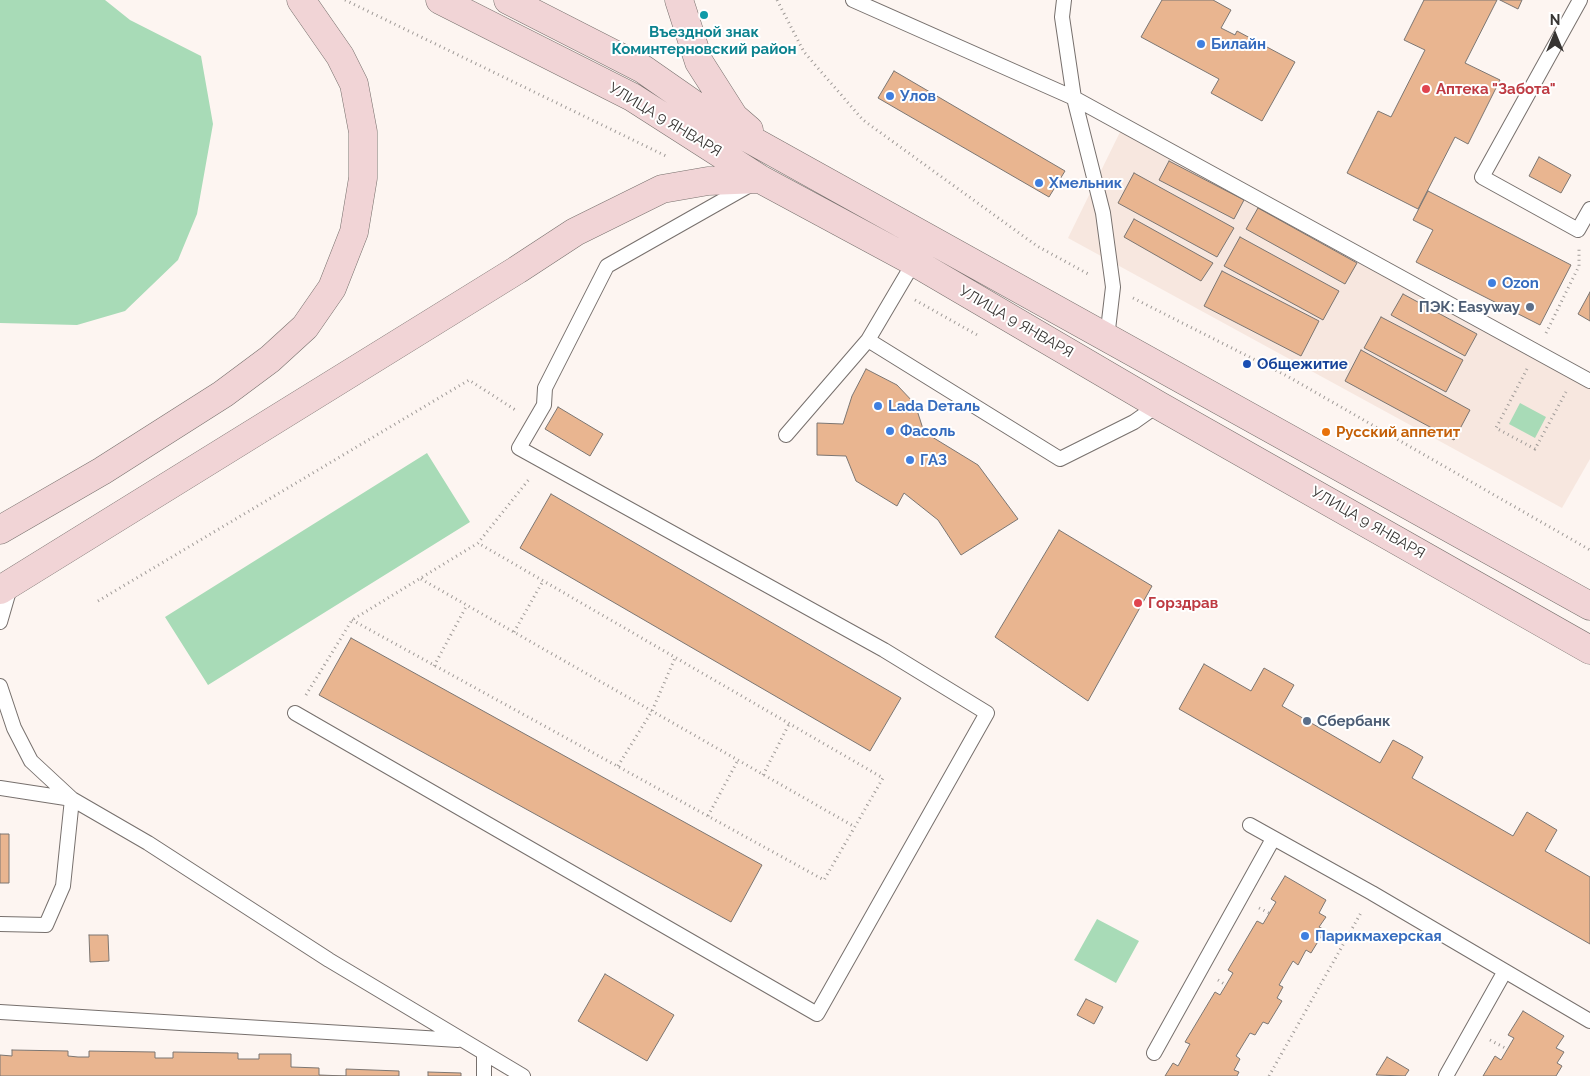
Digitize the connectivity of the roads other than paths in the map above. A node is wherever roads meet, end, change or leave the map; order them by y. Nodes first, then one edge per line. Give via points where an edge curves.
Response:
1 (302, 0) edge
2 (440, 0) edge
3 (508, 0) edge
4 (679, 0) edge
5 (853, 0) edge
6 (1064, 0) edge
7 (1580, 0) edge
8 (1074, 98) junction
9 (781, 156) junction
10 (760, 179) junction
11 (1590, 209) edge
12 (914, 262) junction
13 (1107, 338) junction
14 (868, 340) junction
15 (1590, 381) edge
16 (1158, 405) junction
17 (786, 435) dead end
18 (0, 530) edge
19 (5, 587) edge
20 (1590, 606) edge
21 (0, 622) edge
22 (1590, 650) edge
23 (0, 686) edge
24 (296, 713) road end
25 (0, 788) edge
26 (72, 799) junction
27 (1250, 825) dead end
28 (1273, 840) junction
29 (0, 924) edge
30 (1505, 971) junction
31 (0, 1012) edge
32 (1590, 1021) edge
33 (461, 1040) junction
34 (484, 1053) junction
35 (1154, 1053) dead end
36 (484, 1076) edge
37 (523, 1076) edge
38 (1446, 1076) edge

1 - 18 main road via 336,49 354,84 363,132 363,178 354,232 332,288 305,327 223,394 102,471
2 - 10 main road, УЛИЦА 9 ЯНВАРЯ via 632,97
3 - 9 main road, УЛИЦА 9 ЯНВАРЯ via 643,69 719,122
4 - 9 main road via 699,62 734,118
5 - 8 lane
6 - 8 lane via 1062,17
7 - 11 lane via 1482,177 1578,230
8 - 13 lane via 1103,213 1113,287
8 - 15 lane
9 - 13 main road, УЛИЦА 9 ЯНВАРЯ
10 - 12 main road, УЛИЦА 9 ЯНВАРЯ
10 - 19 main road via 708,180 662,189 575,232
10 - 24 lane via 608,266 545,388 544,405 519,448 884,650 987,713 817,1014
12 - 14 lane
12 - 16 main road, УЛИЦА 9 ЯНВАРЯ
13 - 20 main road, УЛИЦА 9 ЯНВАРЯ
14 - 16 lane via 1060,459 1134,422
14 - 17 lane
16 - 22 main road, УЛИЦА 9 ЯНВАРЯ
19 - 21 lane
23 - 26 lane via 14,728 31,761
25 - 26 lane
26 - 29 lane via 63,886 46,925
26 - 33 lane via 148,843 329,960
27 - 28 lane
28 - 30 lane via 1372,893
28 - 35 lane
30 - 32 lane
30 - 38 lane
31 - 33 lane
33 - 34 lane
34 - 36 lane
34 - 37 lane

